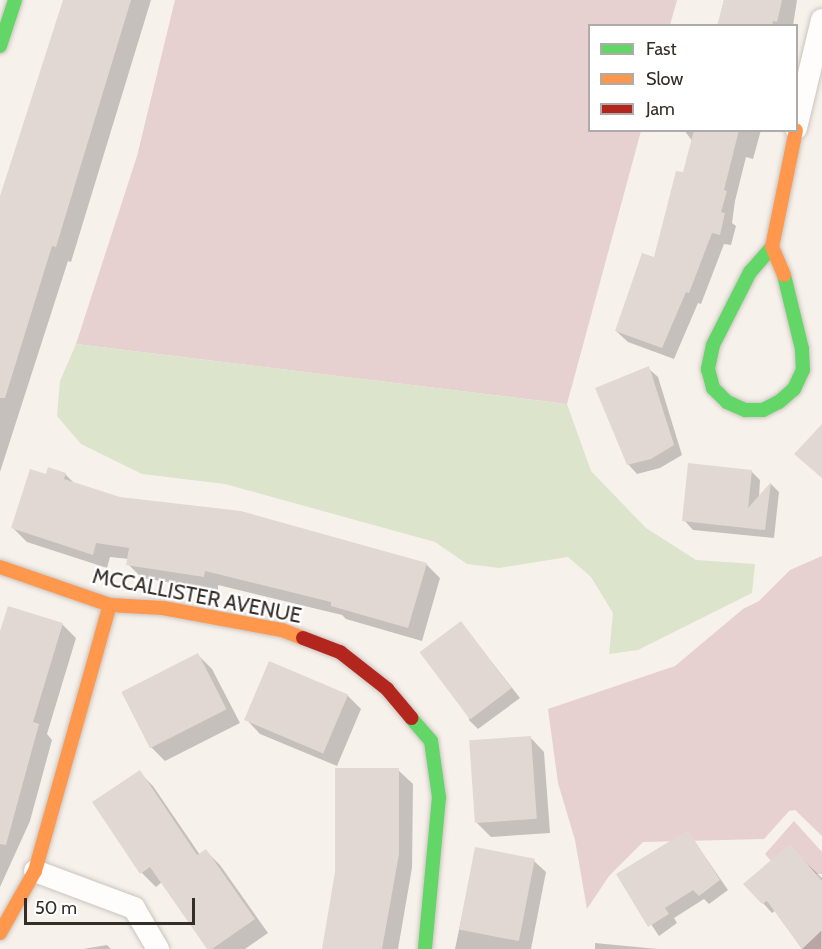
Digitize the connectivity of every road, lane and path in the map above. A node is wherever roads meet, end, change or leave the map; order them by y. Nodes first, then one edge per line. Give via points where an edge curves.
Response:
1 (15, 0) edge
2 (822, 20) edge
3 (4, 21) edge
4 (0, 46) edge
5 (798, 121) edge
6 (795, 132) edge
7 (772, 248) junction
8 (0, 567) edge
9 (110, 605) junction
10 (35, 871) junction
11 (0, 933) edge
12 (158, 949) edge
13 (425, 949) edge

1 - 3 street
2 - 5 street
3 - 4 street
6 - 7 street
7 - 7 street via 750,272 713,345 708,369 713,388 727,402 745,410 763,410 779,402 794,389 803,370 802,349 784,277
8 - 9 street, MCCALLISTER AVENUE
9 - 10 street
9 - 13 street, MCCALLISTER AVENUE via 164,608 282,630 340,652 387,689 431,741 439,796
10 - 11 street
10 - 12 street via 134,908

